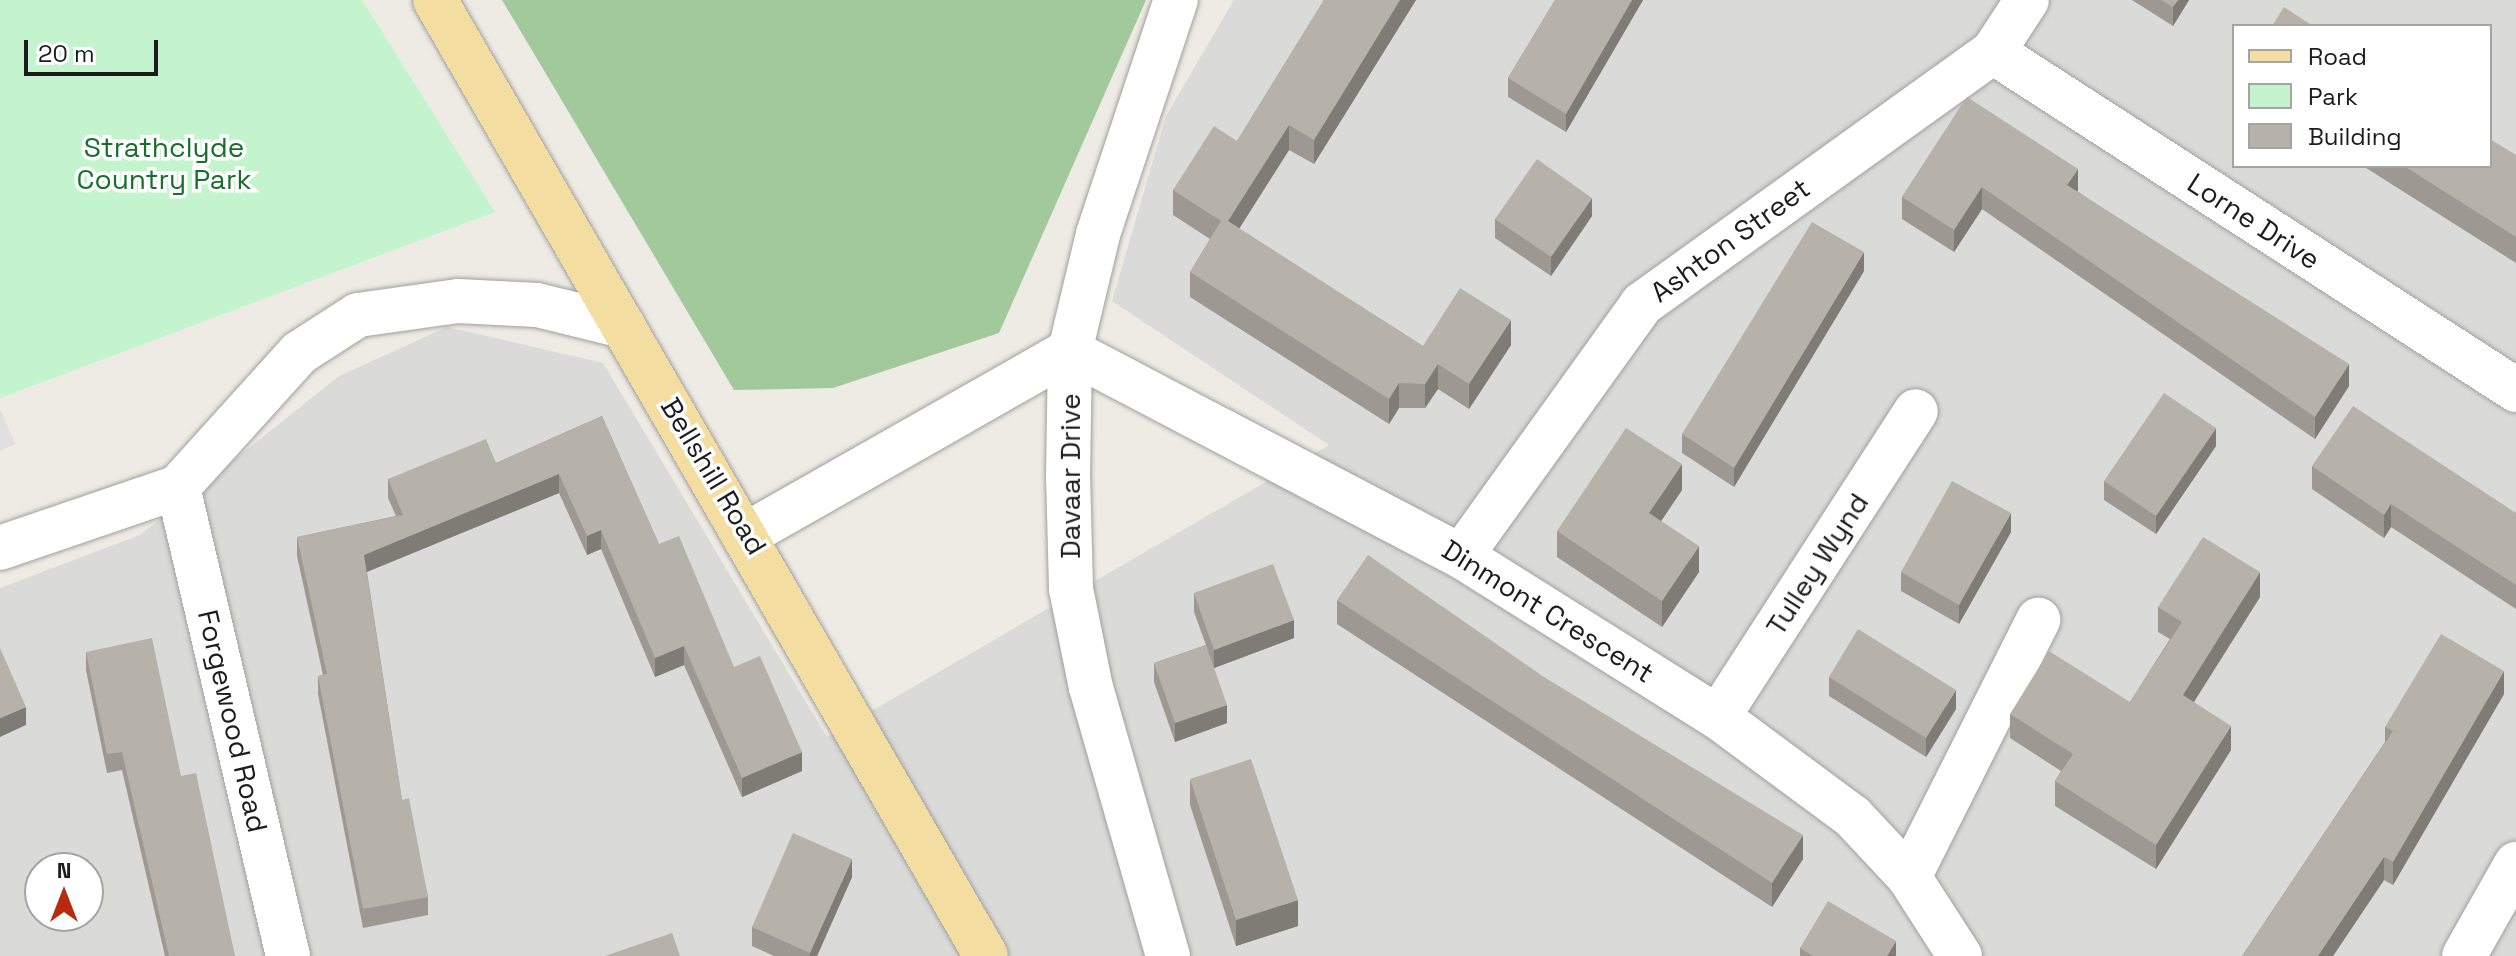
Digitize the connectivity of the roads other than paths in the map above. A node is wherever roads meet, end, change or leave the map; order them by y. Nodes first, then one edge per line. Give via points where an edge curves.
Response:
1 (435, 0) edge
2 (1176, 0) edge
3 (2027, 0) edge
4 (1993, 52) junction
5 (623, 326) junction
6 (1070, 351) junction
7 (2516, 390) edge
8 (1916, 411) dead end
9 (178, 487) junction
10 (749, 533) junction
11 (0, 548) edge
12 (1461, 556) junction
13 (2038, 620) dead end
14 (1718, 717) junction
15 (2516, 864) edge
16 (1909, 877) junction
17 (288, 956) edge
18 (986, 956) edge
19 (1168, 956) edge
20 (1960, 956) edge
21 (2464, 956) edge

1 - 5 main road, Bellshill Road
2 - 6 street, Davaar Drive via 1098,234
3 - 4 street
4 - 7 street, Lorne Drive
4 - 12 street, Ashton Street via 1642,304
5 - 9 street via 537,305 474,302 358,315 299,353
5 - 10 main road, Bellshill Road
6 - 10 street
6 - 12 street, Dinmont Crescent
6 - 19 street, Davaar Drive via 1071,589 1091,688
8 - 14 street, Tulley Wynd
9 - 11 street
9 - 17 street, Forgewood Road
10 - 18 main road, Bellshill Road
12 - 14 street, Dinmont Crescent
13 - 16 street
14 - 16 street, Dinmont Crescent via 1852,816
15 - 21 street
16 - 20 street, Dinmont Crescent

